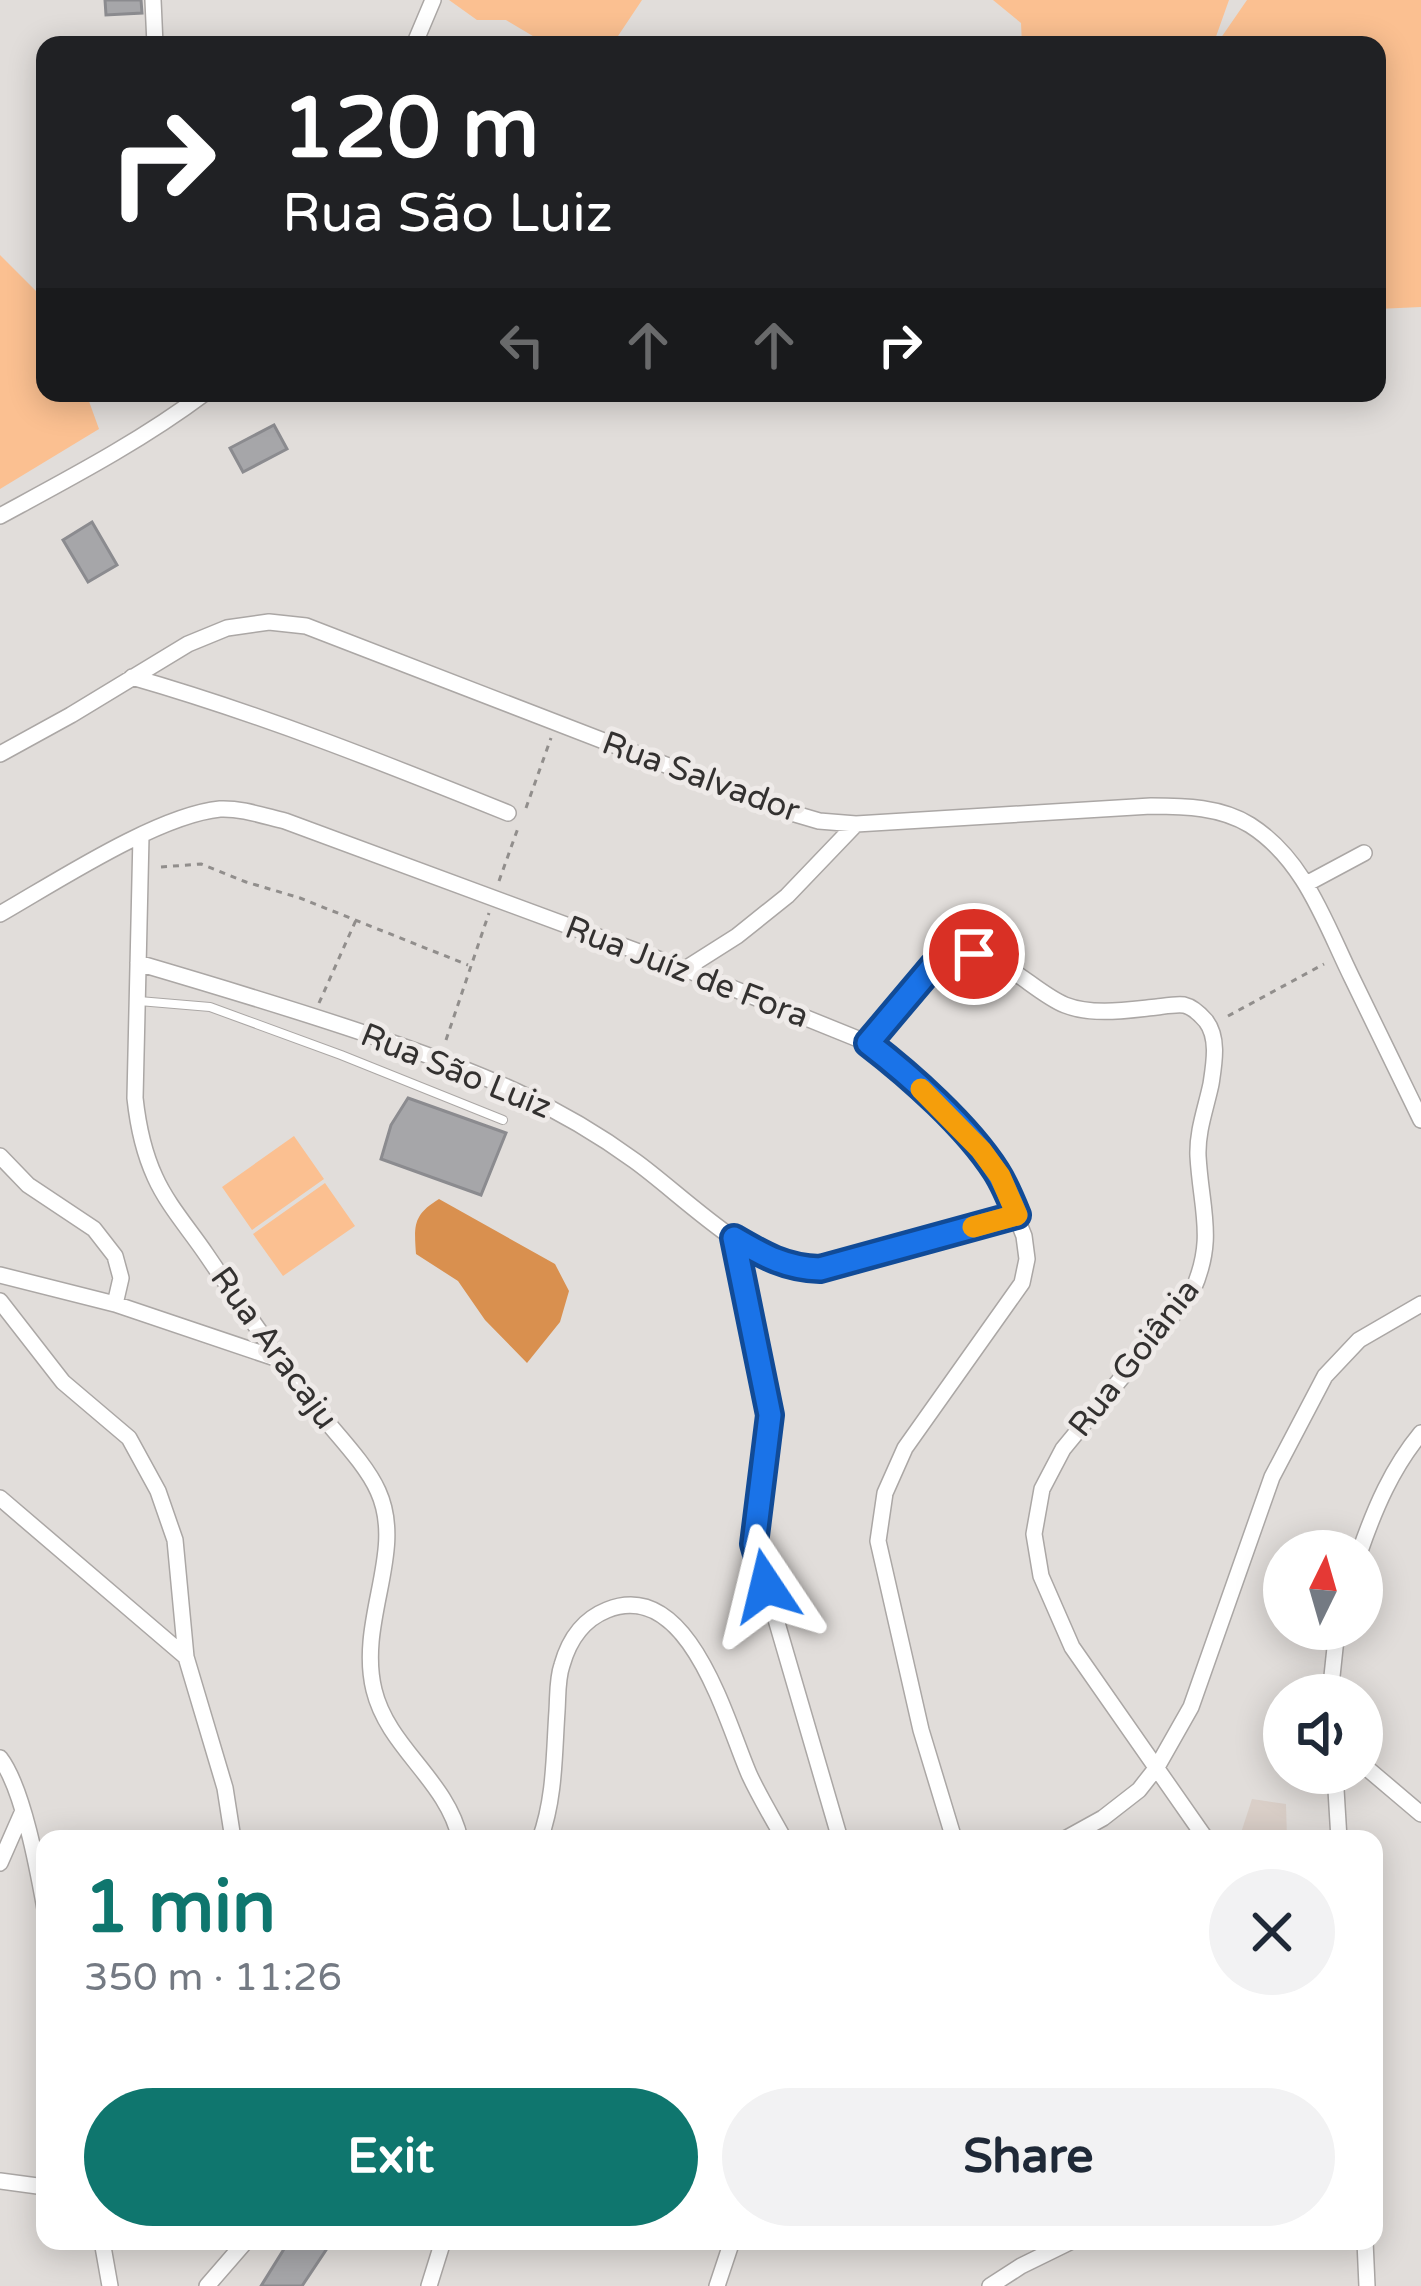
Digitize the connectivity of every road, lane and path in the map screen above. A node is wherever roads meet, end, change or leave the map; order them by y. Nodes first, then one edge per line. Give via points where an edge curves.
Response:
1 (154, 0) edge
2 (433, 0) edge
3 (155, 36) edge
4 (418, 36) edge
5 (193, 402) edge
6 (0, 516) edge
7 (132, 677) junction
8 (0, 754) edge
9 (508, 813) dead end
10 (856, 824) junction
11 (142, 836) junction
12 (1364, 853) dead end
13 (141, 869) junction
14 (1307, 883) junction
15 (0, 914) edge
16 (356, 920) junction
17 (1341, 955) junction
18 (138, 963) junction
19 (471, 966) dead end
20 (685, 969) junction
21 (137, 1001) junction
22 (314, 1015) junction
23 (1210, 1026) junction
24 (868, 1043) junction
25 (503, 1120) dead end
26 (1421, 1120) edge
27 (0, 1156) edge
28 (1017, 1215) junction
29 (734, 1238) junction
30 (0, 1275) edge
31 (0, 1301) edge
32 (115, 1304) junction
33 (1421, 1304) edge
34 (278, 1359) junction
35 (1421, 1433) edge
36 (0, 1498) edge
37 (1367, 1530) edge
38 (186, 1657) junction
39 (0, 1758) edge
40 (1157, 1767) junction
41 (1383, 1781) edge
42 (1337, 1794) edge
43 (22, 1813) junction
44 (1421, 1814) edge
45 (232, 1830) edge
46 (458, 1830) edge
47 (543, 1830) edge
48 (779, 1830) edge
49 (837, 1830) edge
50 (950, 1830) edge
51 (1081, 1830) edge
52 (1200, 1830) edge
53 (1339, 1830) edge
54 (0, 1863) edge
55 (36, 1871) edge
56 (0, 2181) edge
57 (36, 2186) edge
58 (104, 2250) edge
59 (238, 2250) edge
60 (440, 2250) edge
61 (729, 2250) edge
62 (1054, 2250) edge
63 (1365, 2250) edge
64 (110, 2286) edge
65 (207, 2286) edge
66 (429, 2286) edge
67 (717, 2286) edge
68 (990, 2286) edge
69 (1366, 2286) edge

1 - 3 street
2 - 4 street
5 - 6 street
7 - 8 street, Rua Salvador
7 - 9 street via 323,738
7 - 10 street, Rua Salvador via 227,628 307,626 785,811
10 - 14 street, Rua Salvador via 1181,806 1249,824
10 - 20 street via 787,896
11 - 13 street, Rua Aracaju
11 - 15 street
11 - 20 street, Rua Juíz de Fora via 190,815 253,813
12 - 14 street
13 - 16 path via 201,863
13 - 18 street, Rua Aracaju
14 - 17 street, Rua Salvador
16 - 19 path
16 - 22 path
17 - 23 path
17 - 26 street, Rua Salvador
18 - 21 street, Rua Aracaju
18 - 22 street, Rua São Luiz
20 - 24 street, Rua Juíz de Fora
21 - 25 lane via 210,1006
21 - 34 street, Rua Aracaju via 139,1136 157,1182
22 - 29 street, Rua São Luiz via 532,1097 635,1161
23 - 24 street via 1182,1005 1065,1005 996,962 953,955 933,966
23 - 40 street, Rua Goiânia via 1215,1046 1198,1156 1203,1268 1063,1449 1042,1490 1034,1534 1041,1576 1072,1647
24 - 28 street, Rua Juíz de Fora via 981,1150
27 - 32 street via 94,1229 115,1256
28 - 29 street, Rua São Luiz via 820,1269 782,1264
28 - 50 street, Rua Juíz de Fora via 1027,1259 1022,1283 904,1448 885,1492 878,1541
29 - 49 street via 770,1415 754,1544
30 - 32 street
31 - 38 street via 63,1382 129,1438 158,1491 175,1540
32 - 34 street
33 - 40 street via 1359,1340 1313,1397 1272,1477 1191,1707
34 - 46 street, Rua Aracaju via 376,1486 387,1514 368,1644 374,1691
35 - 37 street via 1400,1458
36 - 38 street
38 - 45 street
39 - 43 street
40 - 51 street
40 - 52 street, Rua Goiânia
41 - 44 street
42 - 53 street
43 - 54 street
43 - 55 street
47 - 48 street via 560,1670 591,1616 619,1605 674,1623 694,1650
56 - 57 street
58 - 64 street
59 - 65 street
60 - 66 street
61 - 67 street
62 - 68 street
63 - 69 street

